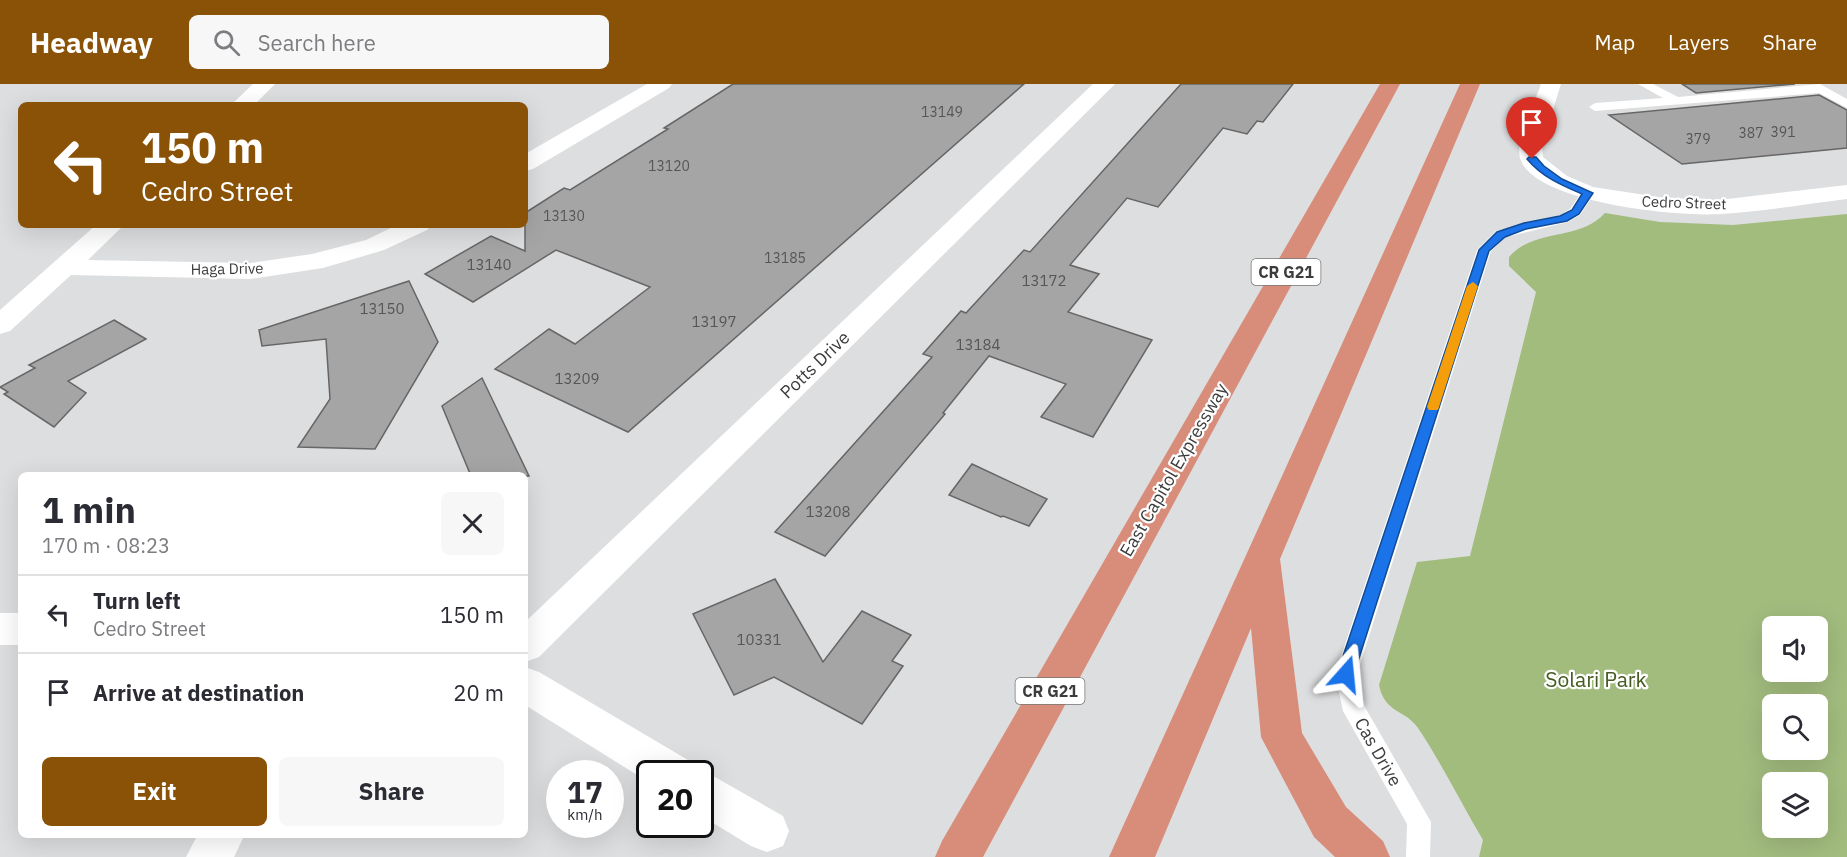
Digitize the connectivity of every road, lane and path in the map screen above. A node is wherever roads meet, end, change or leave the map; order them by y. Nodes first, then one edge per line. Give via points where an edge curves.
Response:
1 (265, 84) edge
2 (662, 84) edge
3 (1105, 84) edge
4 (1390, 84) edge
5 (1470, 84) edge
6 (1551, 84) edge
7 (1644, 84) edge
8 (1816, 87) edge
9 (1676, 101) junction
10 (245, 102) edge
11 (1847, 104) edge
12 (1595, 107) dead end
13 (528, 162) edge
14 (1847, 192) edge
15 (1588, 193) junction
16 (108, 228) edge
17 (412, 228) edge
18 (65, 267) junction
19 (0, 325) edge
20 (1263, 559) junction
21 (0, 629) edge
22 (18, 629) edge
23 (528, 643) edge
24 (528, 686) edge
25 (650, 760) edge
26 (714, 799) edge
27 (767, 831) dead end
28 (221, 838) edge
29 (209, 857) edge
30 (958, 857) edge
31 (1132, 857) edge
32 (1367, 857) edge
33 (1418, 857) edge

1 - 10 street
2 - 13 street
3 - 23 street, Potts Drive
4 - 30 highway, East Capitol Expressway / CR G21
5 - 20 highway
6 - 15 street, Cedro Street via 1531,145 1532,159 1559,181
7 - 9 lane
8 - 9 lane
8 - 11 lane
9 - 12 lane
14 - 15 street, Cedro Street via 1719,207 1665,205
15 - 33 lane, Cas Drive via 1575,212 1563,219 1501,234 1484,250 1346,674 1351,704 1419,822
16 - 18 street
17 - 18 street, Haga Drive via 375,245 314,262 250,271
18 - 19 street
20 - 31 highway
20 - 32 highway via 1282,737 1330,822
21 - 22 street
24 - 25 street
26 - 27 street
28 - 29 street

